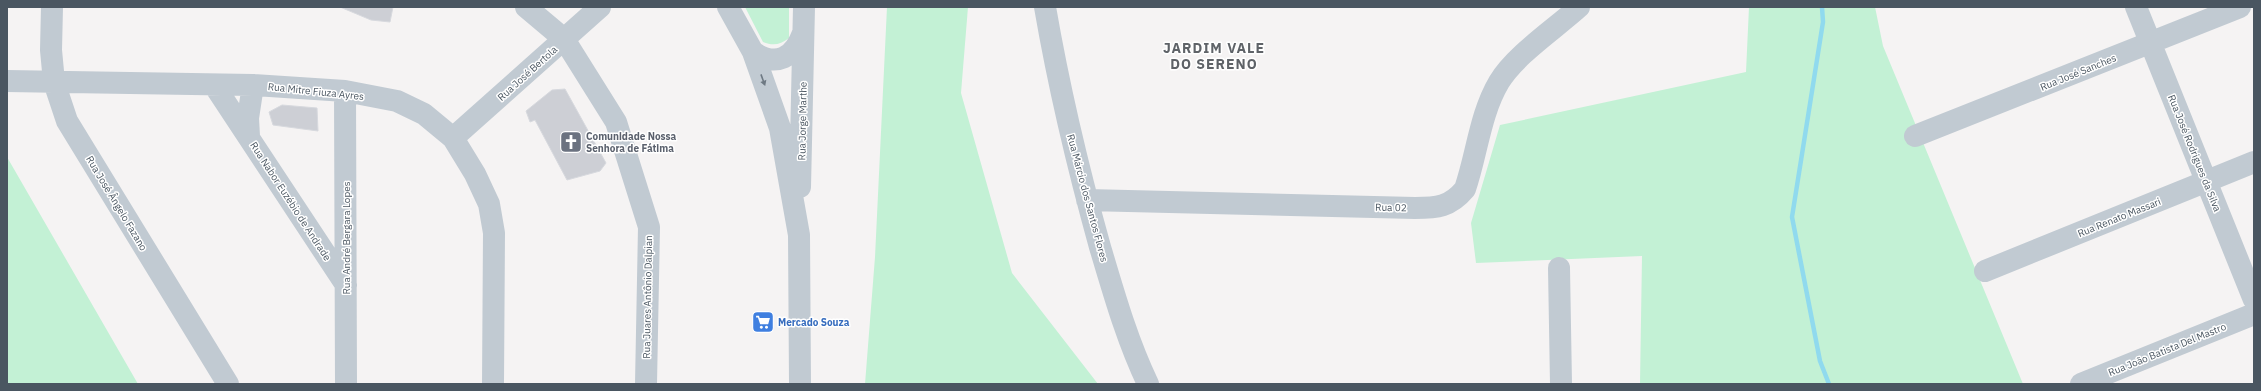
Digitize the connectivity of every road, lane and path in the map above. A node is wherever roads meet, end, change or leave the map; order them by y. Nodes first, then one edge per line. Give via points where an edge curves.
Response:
1 (52, 7) edge
2 (526, 7) edge
3 (600, 7) edge
4 (728, 7) edge
5 (804, 7) edge
6 (1045, 7) edge
7 (1579, 7) edge
8 (2136, 7) edge
9 (2240, 7) edge
10 (803, 33) junction
11 (564, 39) junction
12 (2150, 44) junction
13 (753, 52) junction
14 (7, 81) edge
15 (54, 82) junction
16 (214, 85) junction
17 (253, 85) junction
18 (345, 91) junction
19 (249, 136) junction
20 (1915, 136) dead end
21 (453, 138) junction
22 (2254, 162) edge
23 (2206, 182) junction
24 (1087, 200) junction
25 (799, 235) junction
26 (1559, 268) dead end
27 (1985, 271) dead end
28 (346, 286) junction
29 (2254, 300) edge
30 (2254, 314) edge
31 (228, 384) edge
32 (346, 384) edge
33 (493, 384) edge
34 (646, 384) edge
35 (800, 384) edge
36 (1148, 384) edge
37 (1561, 384) edge
38 (2081, 384) edge

1 - 15 street, Rua José Ângelo Fazano via 51,50
2 - 11 street, Rua Juares Antônio Dalpian
3 - 11 street, Rua José Bertola
4 - 13 street
5 - 10 street, Rua Jorge Marthe
6 - 24 street, Rua Márcio dos Santos Flores via 1059,85
7 - 24 street, Rua 02 via 1515,62 1500,81 1489,102 1465,189 1457,199 1446,205 1415,208
8 - 12 street, Rua José Rodrigues da Silva
9 - 12 street, Rua José Sanches
10 - 13 street via 796,49 783,58 768,60
10 - 25 street, Rua Jorge Marthe
11 - 21 street, Rua José Bertola
11 - 34 street, Rua Juares Antônio Dalpian via 616,122 649,227
12 - 20 street, Rua José Sanches
12 - 23 street, Rua José Rodrigues da Silva
13 -> 25 street via 780,128
14 - 15 street, Rua Mitre Fiuza Ayres
15 - 16 street, Rua Mitre Fiuza Ayres
15 - 31 street, Rua José Ângelo Fazano via 67,121
16 - 17 street, Rua Mitre Fiuza Ayres
16 - 19 street, Rua Nabor Euzébio de Andrade
17 - 18 street, Rua Mitre Fiuza Ayres
17 - 19 street, Rua Nabor Euzébio de Andrade via 248,118
18 - 21 street, Rua Mitre Fiuza Ayres via 397,101 424,114
18 - 28 street, Rua André Bergara Lopes
19 - 28 street, Rua Nabor Euzébio de Andrade
21 - 33 street, Rua Mitre Fiuza Ayres via 475,174 489,204 494,233
22 - 23 street, Rua Renato Massari
23 - 27 street, Rua Renato Massari
23 - 29 street, Rua José Rodrigues da Silva
24 - 36 street, Rua Márcio dos Santos Flores via 1122,320
25 - 35 street
26 - 37 street
28 - 32 street, Rua André Bergara Lopes
30 - 38 street, Rua João Batista Del Mastro

